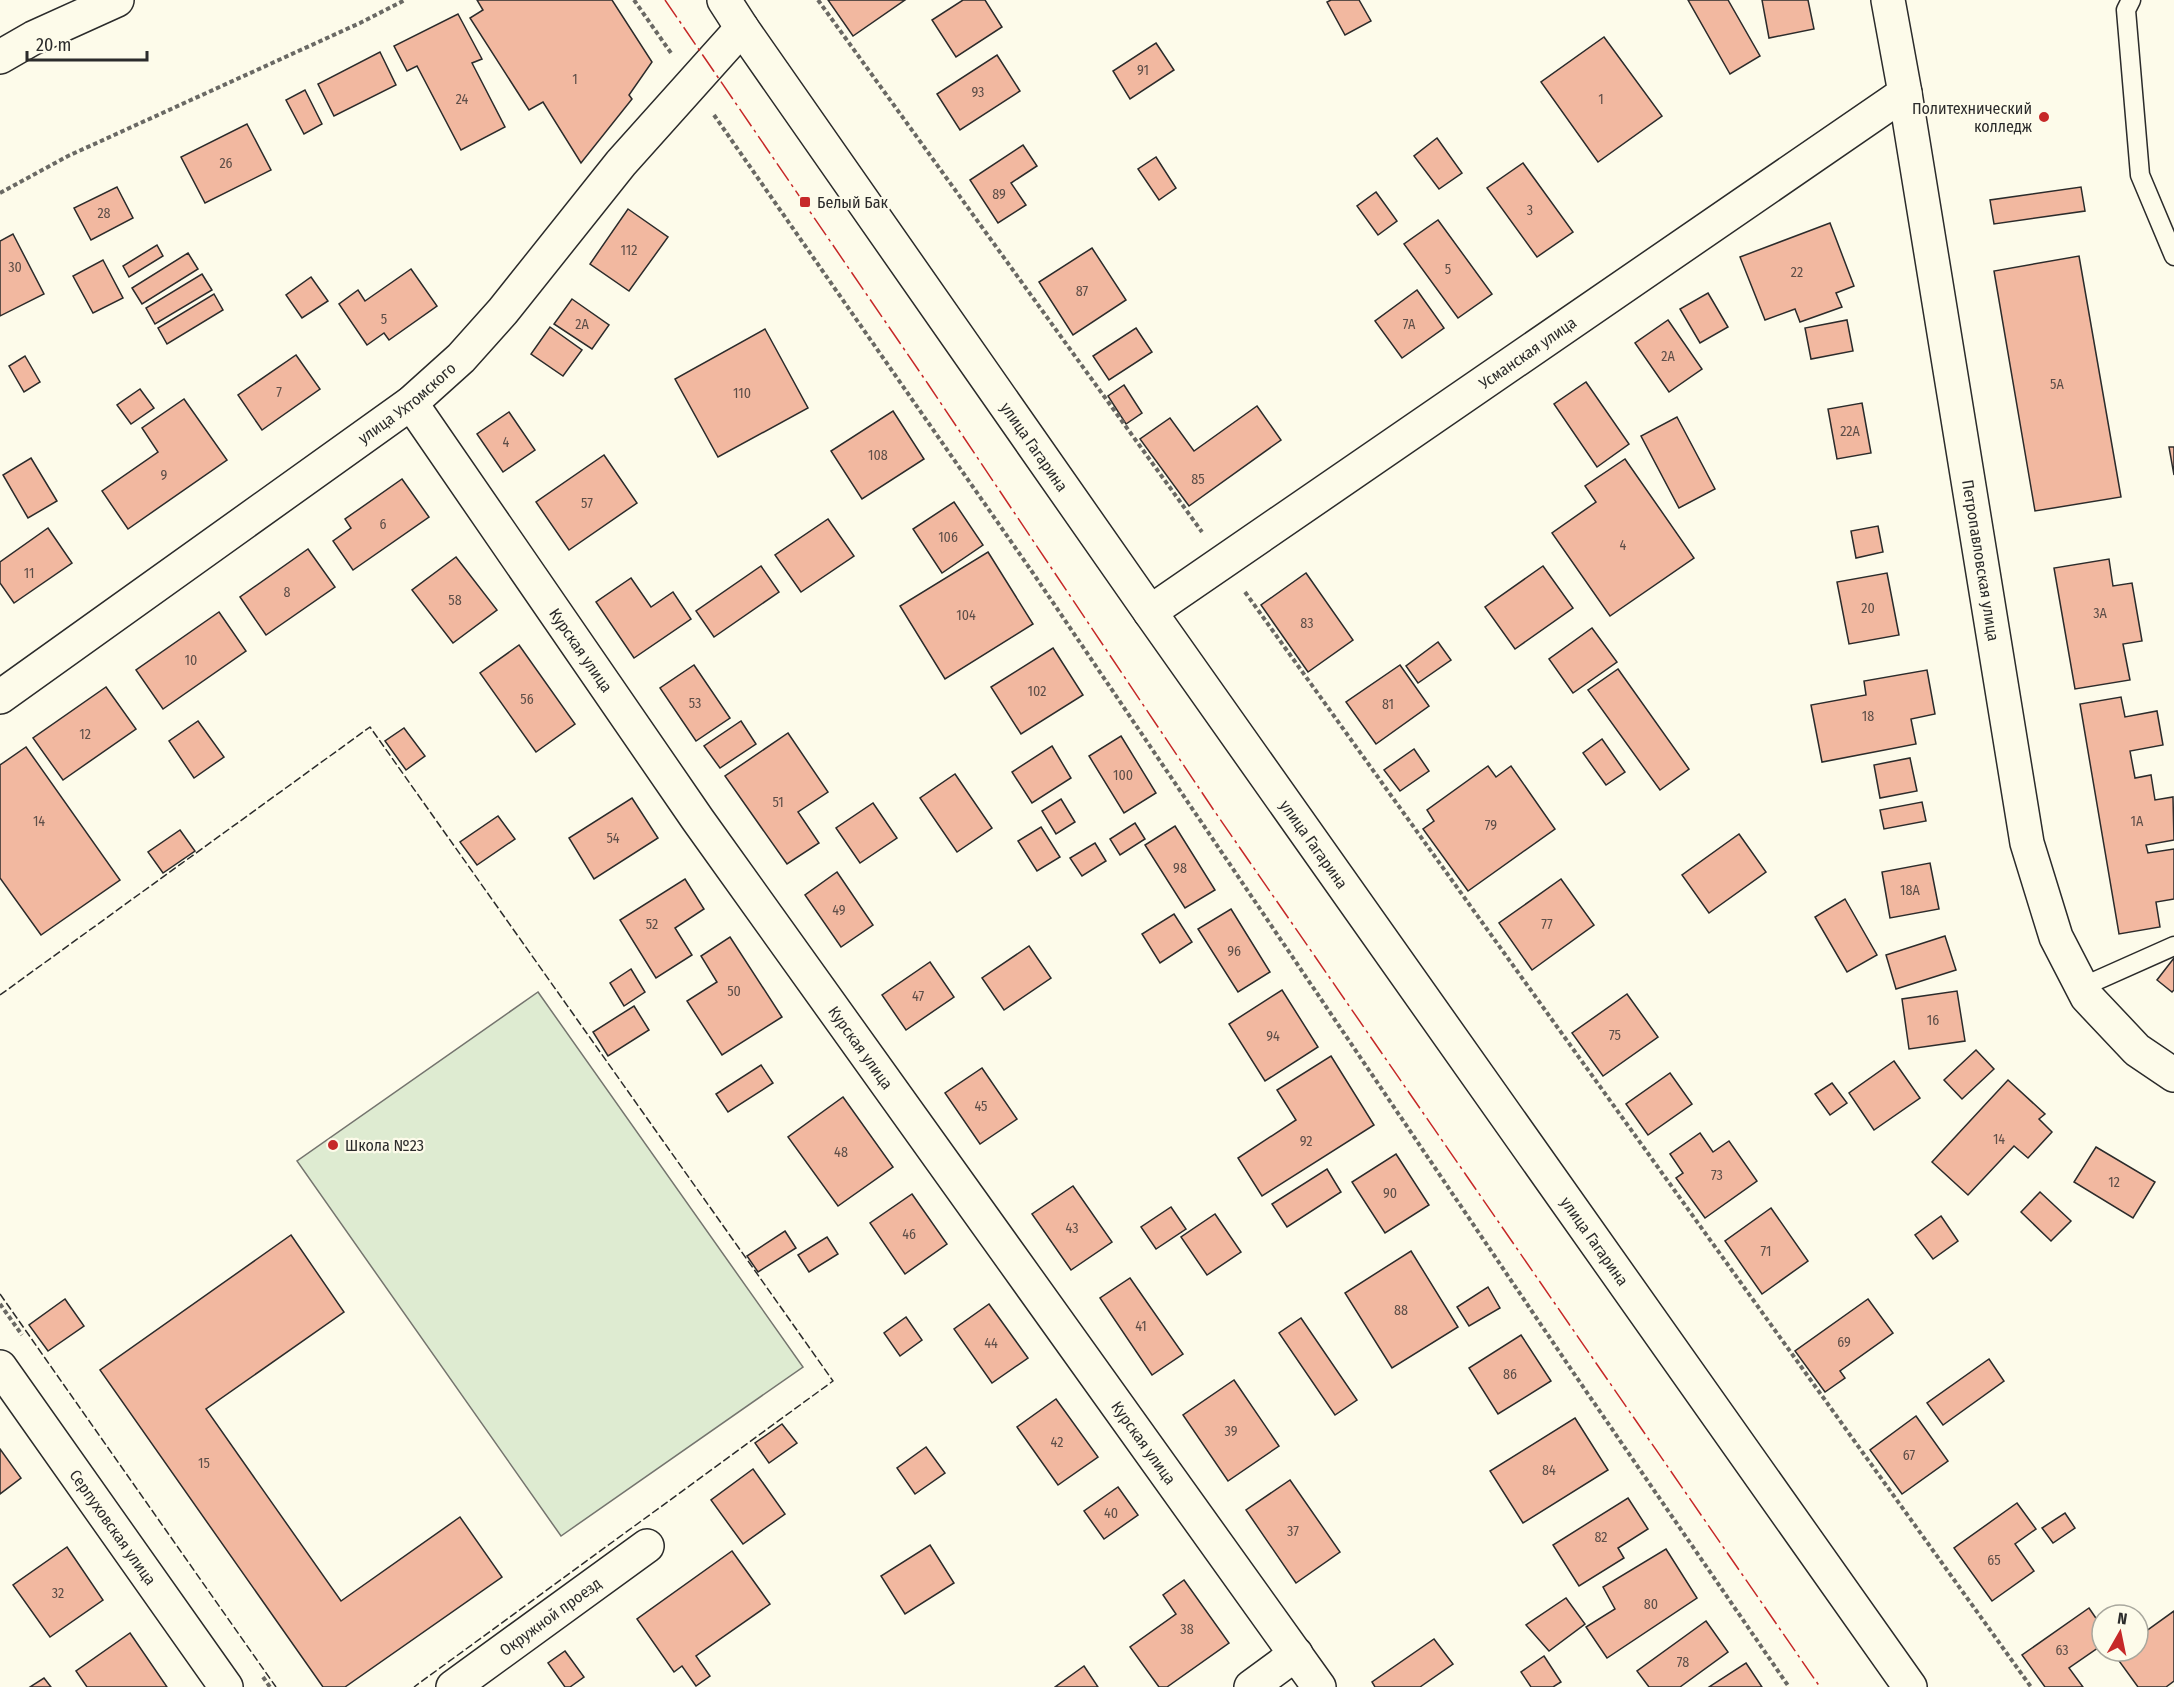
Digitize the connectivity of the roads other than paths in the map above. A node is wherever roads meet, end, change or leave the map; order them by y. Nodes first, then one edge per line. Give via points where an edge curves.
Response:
1 (724, 0) edge
2 (1888, 0) edge
3 (2131, 0) edge
4 (111, 1) edge
5 (742, 28) junction
6 (0, 57) edge
7 (1905, 93) junction
8 (2174, 256) edge
9 (411, 403) junction
10 (1150, 612) junction
11 (0, 697) edge
12 (2174, 946) edge
13 (2082, 987) junction
14 (2174, 1075) edge
15 (0, 1367) edge
16 (647, 1546) dead end
17 (1296, 1654) junction
18 (226, 1687) edge
19 (453, 1687) edge
20 (1251, 1687) edge
21 (1319, 1687) edge
22 (1910, 1687) edge

1 - 5 street, улица Гагарина
2 - 7 street, Петропавловская улица
3 - 8 lane via 2126,10 2140,175
4 - 6 street
5 - 9 street, улица Ухтомского via 621,163 503,311 461,358
5 - 10 street, улица Гагарина
7 - 10 street, Усманская улица
7 - 13 street, Петропавловская улица via 2026,843 2056,937
9 - 11 street, улица Ухтомского
9 - 17 street, Курская улица via 698,820
10 - 22 street, улица Гагарина
12 - 13 lane
13 - 14 street, Петропавловская улица via 2137,1050
15 - 18 street, Серпуховская улица
16 - 19 street, Окружной проезд
17 - 20 street
17 - 21 street, Курская улица

